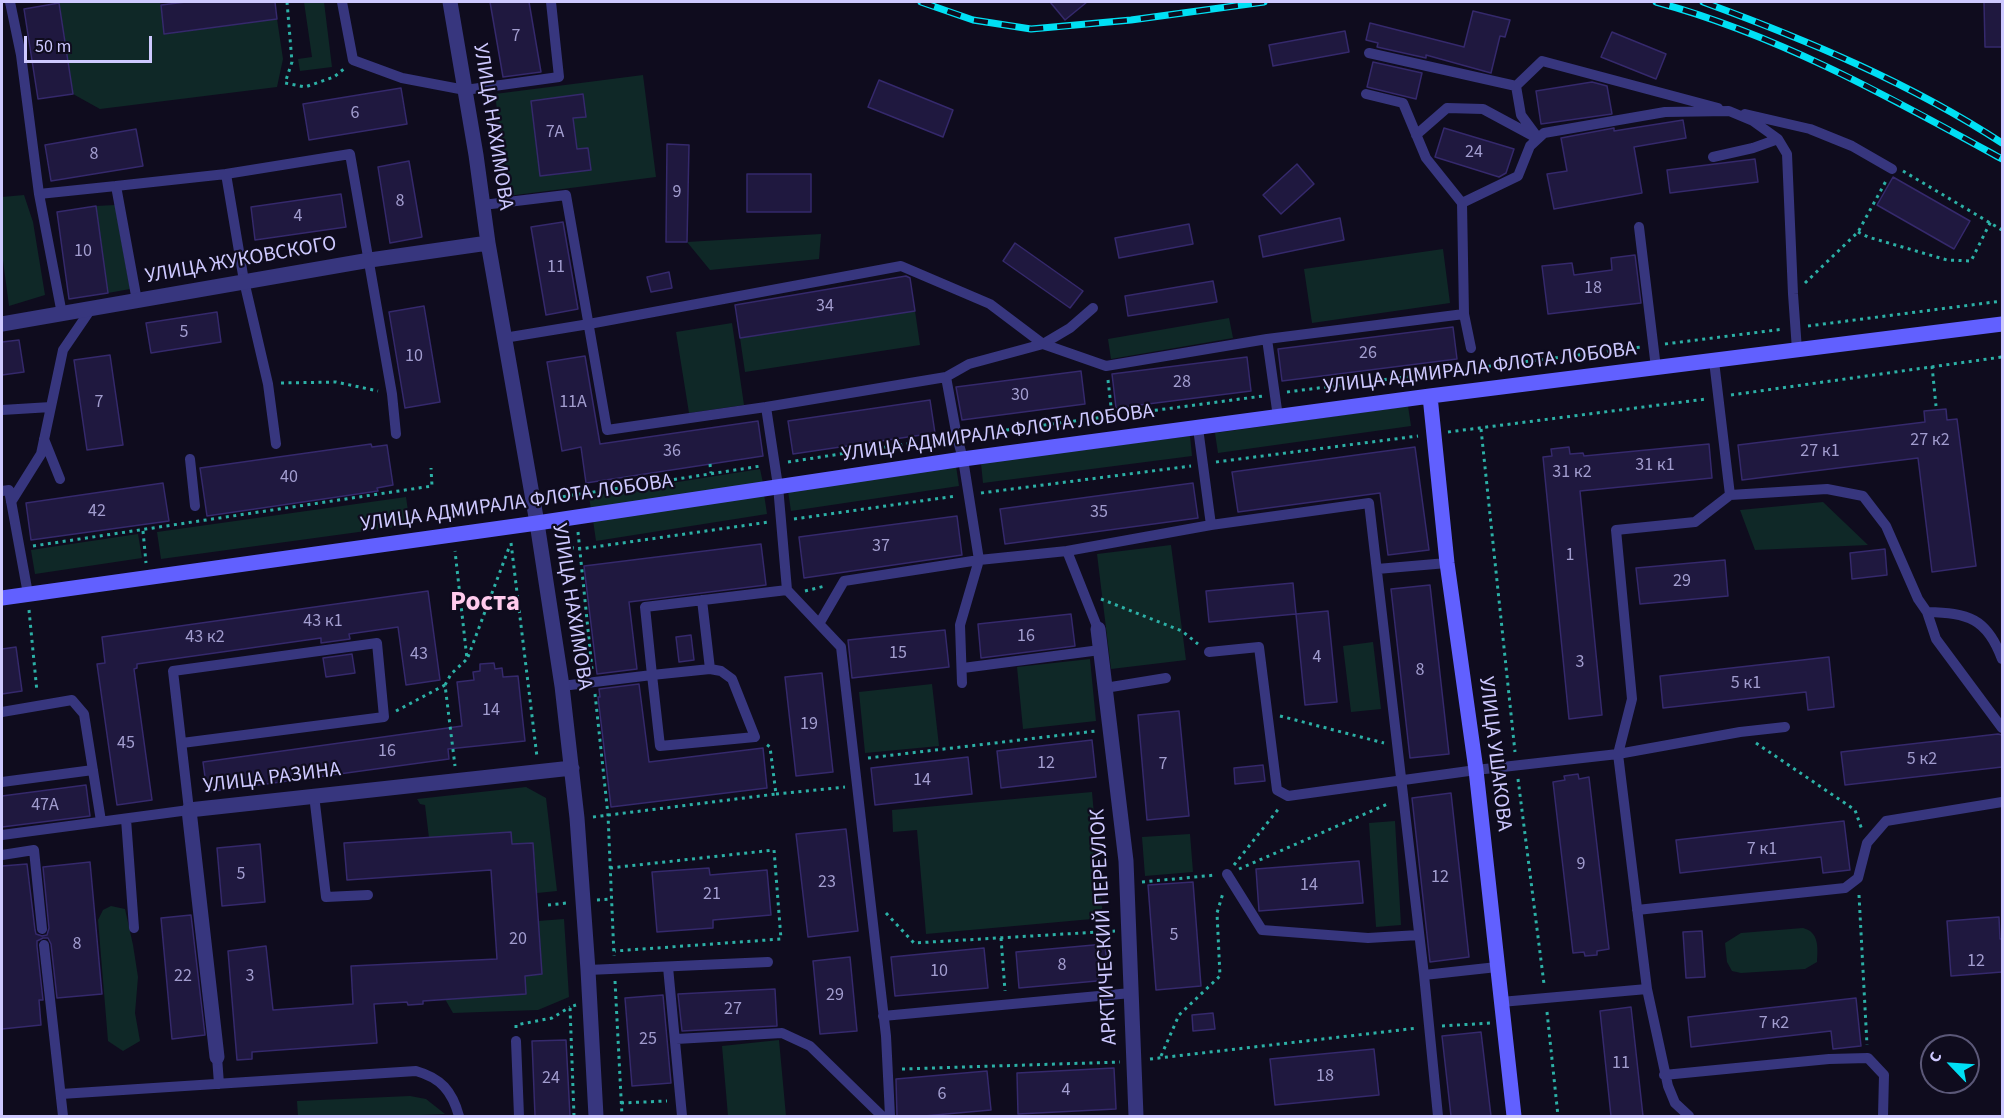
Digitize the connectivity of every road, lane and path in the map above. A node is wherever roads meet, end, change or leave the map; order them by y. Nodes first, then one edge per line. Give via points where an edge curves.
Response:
1 (10, 2) edge
2 (287, 2) edge
3 (342, 2) edge
4 (450, 2) edge
5 (551, 2) edge
6 (1369, 53) dead end
7 (353, 60) junction
8 (1516, 86) junction
9 (465, 90) junction
10 (1366, 94) dead end
11 (1729, 111) junction
12 (1416, 135) junction
13 (1538, 138) junction
14 (1778, 139) junction
15 (1713, 157) dead end
16 (1892, 169) junction
17 (226, 174) junction
18 (116, 186) junction
19 (39, 195) junction
20 (1462, 203) junction
21 (483, 205) junction
22 (1991, 221) junction
23 (1639, 227) dead end
24 (2002, 230) edge
25 (1858, 232) junction
26 (488, 243) junction
27 (370, 260) junction
28 (244, 281) junction
29 (1793, 294) junction
30 (137, 301) junction
31 (1093, 308) dead end
32 (91, 309) junction
33 (62, 314) junction
34 (1464, 314) junction
35 (2, 324) edge
36 (589, 324) junction
37 (2002, 324) edge
38 (504, 338) junction
39 (1267, 339) junction
40 (1043, 344) junction
41 (1471, 348) joint
42 (1797, 350) junction
43 (2002, 357) edge
44 (1714, 361) junction
45 (1106, 366) junction
46 (1932, 366) junction
47 (1656, 368) junction
48 (946, 377) junction
49 (268, 384) junction
50 (1476, 391) junction
51 (392, 394) junction
52 (1430, 396) junction
53 (1718, 397) junction
54 (1936, 406) dead end
55 (51, 407) junction
56 (766, 407) junction
57 (2, 410) edge
58 (1112, 415) dead end
59 (1278, 417) junction
60 (1198, 428) junction
61 (1481, 429) junction
62 (396, 434) dead end
63 (1434, 434) junction
64 (44, 438) junction
65 (276, 444) dead end
66 (190, 459) dead end
67 (963, 459) junction
68 (1226, 461) dead end
69 (710, 464) dead end
70 (1202, 464) junction
71 (431, 468) dead end
72 (711, 473) dead end
73 (626, 477) dead end
74 (60, 479) dead end
75 (627, 486) dead end
76 (778, 486) junction
77 (2, 491) edge
78 (969, 495) junction
79 (1730, 495) junction
80 (11, 502) junction
81 (195, 506) dead end
82 (576, 517) junction
83 (781, 520) junction
84 (537, 523) junction
85 (1211, 525) junction
86 (508, 527) junction
87 (540, 541) junction
88 (511, 544) junction
89 (21, 548) junction
90 (580, 549) junction
91 (455, 551) dead end
92 (1066, 551) junction
93 (979, 560) junction
94 (1447, 563) junction
95 (1377, 569) junction
96 (844, 580) junction
97 (1082, 588) junction
98 (789, 592) junction
99 (28, 594) junction
100 (2, 598) edge
101 (702, 600) junction
102 (29, 610) dead end
103 (1927, 612) junction
104 (819, 624) junction
105 (1098, 629) joint
106 (1100, 650) junction
107 (1209, 652) joint
108 (467, 659) junction
109 (2002, 659) edge
110 (963, 668) junction
111 (710, 669) junction
112 (652, 675) junction
113 (1166, 678) dead end
114 (593, 681) junction
115 (962, 683) dead end
116 (445, 685) junction
117 (562, 686) junction
118 (1105, 688) junction
119 (39, 706) junction
120 (2, 712) edge
121 (1267, 713) junction
122 (384, 717) junction
123 (1785, 727) dead end
124 (2002, 728) edge
125 (1110, 730) junction
126 (1740, 732) junction
127 (755, 737) junction
128 (182, 743) junction
129 (1397, 746) junction
130 (1618, 754) junction
131 (854, 759) junction
132 (1516, 766) junction
133 (572, 768) junction
134 (93, 770) junction
135 (539, 770) junction
136 (1476, 770) junction
137 (1401, 779) junction
138 (457, 780) junction
139 (2, 782) edge
140 (857, 786) junction
141 (776, 794) junction
142 (314, 795) junction
143 (1288, 796) junction
144 (1402, 798) junction
145 (2002, 802) edge
146 (189, 810) junction
147 (608, 815) junction
148 (577, 818) junction
149 (126, 819) junction
150 (101, 821) junction
151 (2, 834) edge
152 (1867, 843) junction
153 (2, 855) edge
154 (610, 868) dead end
155 (1227, 874) junction
156 (1857, 878) junction
157 (1127, 883) junction
158 (368, 895) dead end
159 (870, 896) junction
160 (1637, 910) junction
161 (134, 928) dead end
162 (42, 929) dead end
163 (1129, 930) junction
164 (1419, 935) junction
165 (1001, 938) junction
166 (44, 945) dead end
167 (614, 951) dead end
168 (768, 962) dead end
169 (668, 967) junction
170 (1497, 967) junction
171 (588, 970) junction
172 (1424, 975) junction
173 (1647, 989) junction
174 (1131, 993) junction
175 (1546, 999) junction
176 (1501, 1002) junction
177 (1006, 1005) junction
178 (570, 1008) dead end
179 (883, 1016) junction
180 (1503, 1022) junction
181 (1429, 1027) junction
182 (676, 1039) junction
183 (516, 1041) joint
184 (217, 1057) joint
185 (1161, 1057) junction
186 (1868, 1058) junction
187 (1133, 1062) junction
188 (887, 1070) junction
189 (1665, 1075) junction
190 (219, 1084) junction
191 (61, 1094) junction
192 (681, 1100) junction
193 (621, 1103) dead end
194 (63, 1116) edge
195 (459, 1116) edge
196 (519, 1116) edge
197 (596, 1116) edge
198 (682, 1116) edge
199 (882, 1116) edge
200 (890, 1116) edge
201 (1136, 1116) edge
202 (1438, 1116) edge
203 (1514, 1116) edge
204 (1558, 1116) edge
205 (1689, 1116) edge
206 (1883, 1116) edge

1 - 19 lane via 21,55
2 - 7 path via 292,62 285,83 305,87 334,77
3 - 7 lane
4 - 9 street, УЛИЦА НАХИМОВА
5 - 9 lane via 559,77
6 - 8 lane
7 - 9 lane via 402,78
8 - 11 lane via 1542,61
8 - 13 lane via 1521,115
9 - 21 street, УЛИЦА НАХИМОВА
10 - 12 lane via 1403,103
11 - 13 lane via 1665,112 1544,133
11 - 14 lane via 1753,121
11 - 16 lane via 1810,129 1852,146
12 - 13 lane via 1447,108 1483,109
12 - 20 lane via 1426,158
13 - 20 lane via 1530,146 1518,176
14 - 15 lane
14 - 29 lane via 1787,154
16 - 22 path via 1902,170
16 - 25 path
17 - 18 lane
17 - 27 lane via 351,154
17 - 28 lane
18 - 19 lane
18 - 30 lane
19 - 33 lane
20 - 34 lane
21 - 26 street, УЛИЦА НАХИМОВА
21 - 36 lane via 566,195
22 - 24 path
22 - 25 path via 1971,261 1947,260
23 - 47 lane
25 - 29 path
26 - 27 street, УЛИЦА ЖУКОВСКОГО
26 - 38 street, УЛИЦА НАХИМОВА
27 - 28 street, УЛИЦА ЖУКОВСКОГО
27 - 51 lane
28 - 30 street, УЛИЦА ЖУКОВСКОГО
28 - 49 lane
29 - 42 lane
30 - 32 street, УЛИЦА ЖУКОВСКОГО
31 - 40 lane
32 - 33 street, УЛИЦА ЖУКОВСКОГО
32 - 55 lane via 63,350
33 - 35 street, УЛИЦА ЖУКОВСКОГО
34 - 39 lane
34 - 41 lane
36 - 38 lane
36 - 40 lane via 901,266 990,304
36 - 56 lane via 607,430
37 - 42 street, УЛИЦА АДМИРАЛА ФЛОТА ЛОБОВА
38 - 84 street, УЛИЦА НАХИМОВА
39 - 45 lane
39 - 59 lane
40 - 45 lane
40 - 48 lane via 969,364
41 - 50 path
42 - 44 street, УЛИЦА АДМИРАЛА ФЛОТА ЛОБОВА
43 - 46 path
44 - 47 street, УЛИЦА АДМИРАЛА ФЛОТА ЛОБОВА
44 - 53 lane
45 - 58 path, УЛИЦА АДМИРАЛА ФЛОТА ЛОБОВА
46 - 53 path
46 - 54 path
47 - 50 street, УЛИЦА АДМИРАЛА ФЛОТА ЛОБОВА
48 - 56 lane
48 - 67 lane
49 - 51 path via 336,381
49 - 65 lane
50 - 52 street, УЛИЦА АДМИРАЛА ФЛОТА ЛОБОВА
51 - 62 lane
52 - 59 street, УЛИЦА АДМИРАЛА ФЛОТА ЛОБОВА
52 - 63 street, УЛИЦА УШАКОВА
53 - 61 path
53 - 79 lane
55 - 57 lane
55 - 64 lane
56 - 76 lane
59 - 60 street, УЛИЦА АДМИРАЛА ФЛОТА ЛОБОВА
60 - 67 street, УЛИЦА АДМИРАЛА ФЛОТА ЛОБОВА
60 - 70 lane
61 - 63 path
61 - 132 path
63 - 68 path
63 - 94 street, УЛИЦА УШАКОВА
64 - 74 lane
64 - 80 lane via 40,454
66 - 81 lane
67 - 76 street, УЛИЦА АДМИРАЛА ФЛОТА ЛОБОВА
67 - 78 lane
69 - 72 path
70 - 78 path
70 - 85 lane
71 - 89 path via 432,486
73 - 75 path
76 - 82 street, УЛИЦА АДМИРАЛА ФЛОТА ЛОБОВА
76 - 83 lane
77 - 80 lane via 9,490
78 - 83 path
78 - 93 lane
79 - 103 lane via 1827,489 1863,496 1887,526
79 - 130 lane via 1695,522 1616,530 1632,699
80 - 89 lane
82 - 84 street, УЛИЦА АДМИРАЛА ФЛОТА ЛОБОВА
82 - 90 path
83 - 90 path
83 - 98 lane
84 - 86 street, УЛИЦА АДМИРАЛА ФЛОТА ЛОБОВА
84 - 87 street, УЛИЦА НАХИМОВА
85 - 92 lane
85 - 95 lane via 1369,503
86 - 88 path
86 - 99 street, УЛИЦА АДМИРАЛА ФЛОТА ЛОБОВА
87 - 90 path
87 - 117 street, УЛИЦА НАХИМОВА
88 - 108 path
88 - 135 path
89 - 99 lane
90 - 114 path
91 - 108 path
92 - 93 lane
92 - 97 lane
93 - 96 lane
93 - 110 lane via 960,625
94 - 95 lane
94 - 136 street, УЛИЦА УШАКОВА
95 - 129 lane
96 - 98 path
96 - 104 lane
97 - 105 lane
97 - 107 path via 1102,600 1182,631
98 - 101 lane
98 - 104 lane
99 - 100 street, УЛИЦА АДМИРАЛА ФЛОТА ЛОБОВА
101 - 111 lane
101 - 112 lane via 645,607
102 - 119 path
103 - 109 lane via 1976,619 1996,643
103 - 124 lane via 1936,639
104 - 131 lane via 841,646
105 - 106 street, АРКТИЧЕСКИЙ ПЕРЕУЛОК
106 - 110 lane
106 - 118 street, АРКТИЧЕСКИЙ ПЕРЕУЛОК
107 - 121 lane via 1260,647
108 - 116 path
110 - 115 lane
111 - 112 lane
111 - 127 lane via 732,678
112 - 114 lane
112 - 127 lane via 660,746
113 - 118 lane
114 - 117 lane
114 - 147 path
116 - 122 path
116 - 138 path
117 - 133 street, УЛИЦА НАХИМОВА
118 - 125 street, АРКТИЧЕСКИЙ ПЕРЕУЛОК
119 - 120 lane
119 - 134 lane via 72,700 84,714
121 - 129 path
121 - 143 lane via 1277,790
122 - 128 lane
122 - 128 lane via 377,643 173,671
123 - 126 lane
125 - 131 path
125 - 157 street, АРКТИЧЕСКИЙ ПЕРЕУЛОК
126 - 130 lane
126 - 152 path via 1855,810
127 - 141 path via 770,747
128 - 146 lane
129 - 137 lane
130 - 132 lane
130 - 160 lane
131 - 140 lane
132 - 136 lane
132 - 175 path
133 - 135 street, УЛИЦА РАЗИНА
133 - 148 street, УЛИЦА НАХИМОВА
134 - 139 lane
134 - 150 lane
135 - 138 street, УЛИЦА РАЗИНА
136 - 137 lane
136 - 170 street, УЛИЦА УШАКОВА
137 - 143 lane
137 - 144 lane
138 - 142 street, УЛИЦА РАЗИНА
140 - 141 path
140 - 159 lane
141 - 147 path
142 - 146 street, УЛИЦА РАЗИНА
142 - 158 lane via 326,897
143 - 155 path
144 - 155 path
144 - 164 lane
145 - 152 lane via 1886,821
146 - 149 lane
146 - 184 street, УЛИЦА РАЗИНА
147 - 148 path
148 - 171 street, УЛИЦА НАХИМОВА
149 - 150 lane
149 - 161 lane
150 - 151 lane
152 - 156 lane
153 - 162 lane via 34,850
154 - 167 path via 774,850 781,939
155 - 157 path
155 - 164 lane via 1262,930 1368,938
155 - 185 path via 1217,914 1220,976 1179,1015
156 - 160 lane via 1845,888
156 - 186 path
157 - 163 street, АРКТИЧЕСКИЙ ПЕРЕУЛОК
159 - 165 path via 914,943
159 - 179 lane
160 - 173 lane
163 - 165 path
163 - 174 street, АРКТИЧЕСКИЙ ПЕРЕУЛОК
164 - 172 lane
165 - 177 path
166 - 191 lane
168 - 169 lane
169 - 171 lane
169 - 182 lane
170 - 172 lane
170 - 176 street, УЛИЦА УШАКОВА
171 - 197 street, УЛИЦА НАХИМОВА
172 - 181 lane
173 - 175 lane
173 - 189 lane
174 - 177 lane
174 - 187 street, АРКТИЧЕСКИЙ ПЕРЕУЛОК
175 - 176 lane
175 - 204 path
176 - 180 street, УЛИЦА УШАКОВА
177 - 179 lane
178 - 183 path via 552,1018 516,1025
179 - 188 lane
180 - 181 path
180 - 203 street, УЛИЦА УШАКОВА
181 - 185 path
181 - 202 lane
182 - 192 lane
182 - 199 lane via 782,1033 810,1046
183 - 196 lane
184 - 190 lane
185 - 187 path
186 - 189 lane
186 - 206 lane via 1884,1075
187 - 188 path
187 - 201 street, АРКТИЧЕСКИЙ ПЕРЕУЛОК
188 - 200 lane
189 - 205 lane via 1675,1103
190 - 191 lane
190 - 195 lane via 416,1071 442,1083
191 - 194 lane
192 - 193 path
192 - 198 lane

